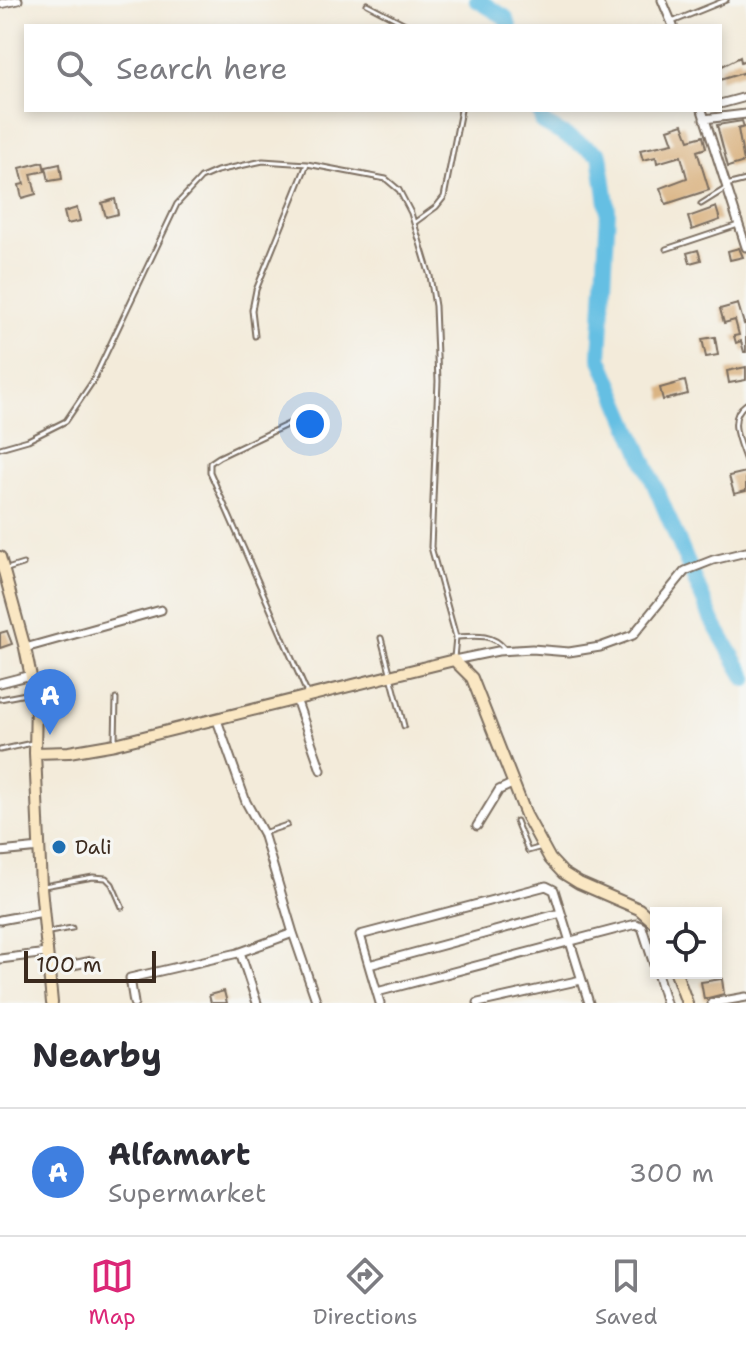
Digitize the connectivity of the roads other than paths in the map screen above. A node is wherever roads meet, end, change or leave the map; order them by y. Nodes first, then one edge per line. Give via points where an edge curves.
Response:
1 (18, 0) edge
2 (662, 0) edge
3 (726, 0) edge
4 (0, 4) edge
5 (367, 4) dead end
6 (405, 24) edge
7 (672, 24) edge
8 (746, 97) edge
9 (722, 103) edge
10 (461, 112) edge
11 (702, 112) edge
12 (746, 114) edge
13 (704, 119) junction
14 (307, 164) junction
15 (746, 180) edge
16 (726, 187) junction
17 (701, 204) dead end
18 (414, 223) junction
19 (739, 225) junction
20 (746, 247) edge
21 (666, 249) dead end
22 (255, 336) dead end
23 (746, 404) edge
24 (299, 419) dead end
25 (0, 448) edge
26 (746, 461) edge
27 (746, 552) edge
28 (0, 557) edge
29 (23, 564) dead end
30 (4, 570) junction
31 (4, 590) edge
32 (161, 610) dead end
33 (456, 637) junction
34 (381, 638) dead end
35 (25, 648) junction
36 (506, 650) junction
37 (454, 660) junction
38 (31, 675) junction
39 (391, 675) junction
40 (0, 683) edge
41 (36, 696) junction
42 (309, 696) junction
43 (0, 699) edge
44 (116, 699) dead end
45 (296, 699) junction
46 (217, 720) junction
47 (404, 726) dead end
48 (115, 744) junction
49 (35, 748) junction
50 (0, 750) edge
51 (321, 770) dead end
52 (514, 783) junction
53 (516, 821) dead end
54 (287, 825) dead end
55 (477, 826) dead end
56 (263, 833) junction
57 (542, 847) junction
58 (40, 848) junction
59 (0, 852) edge
60 (41, 887) junction
61 (122, 907) dead end
62 (43, 912) junction
63 (561, 913) junction
64 (650, 919) edge
65 (0, 920) edge
66 (72, 928) dead end
67 (45, 932) junction
68 (293, 933) junction
69 (569, 940) junction
70 (240, 952) junction
71 (47, 953) junction
72 (650, 953) edge
73 (0, 959) edge
74 (92, 961) dead end
75 (369, 965) junction
76 (49, 970) junction
77 (658, 979) edge
78 (678, 979) edge
79 (581, 980) junction
80 (377, 992) junction
81 (746, 997) edge
82 (586, 1002) edge
83 (52, 1003) edge
84 (134, 1003) edge
85 (257, 1003) edge
86 (317, 1003) edge
87 (380, 1003) edge
88 (481, 1003) edge
89 (666, 1003) edge
90 (687, 1003) edge
91 (712, 1003) edge

1 - 4 street
2 - 7 street
3 - 7 lane
5 - 6 lane
8 - 9 street
10 - 18 lane via 444,197
11 - 13 street
12 - 13 street
13 - 16 street
14 - 18 lane via 386,179 399,190
14 - 22 lane via 256,290
14 - 25 lane via 263,161 201,178 177,204 93,381 66,421
15 - 16 lane
16 - 17 lane
16 - 19 street
18 - 33 lane via 435,306 438,381 431,547
19 - 20 street
19 - 21 lane
23 - 26 lane via 735,417
24 - 42 lane via 219,457 210,463 210,472
27 - 36 street via 685,571 633,635 569,652
28 - 30 street
29 - 30 lane
30 - 31 street
31 - 35 street
32 - 35 street
33 - 36 lane via 488,637
33 - 37 lane
34 - 39 lane
35 - 38 street
36 - 37 street
37 - 39 street
37 - 52 street via 472,678
38 - 40 street
38 - 41 street
39 - 42 street
39 - 47 lane
41 - 43 lane
41 - 49 street
42 - 45 street
44 - 48 lane
45 - 46 street
45 - 51 street
46 - 48 street
46 - 56 street via 246,802
48 - 49 street via 69,752
49 - 50 lane
49 - 58 street
52 - 55 street via 499,790
52 - 57 street
53 - 57 lane via 528,851
54 - 56 lane
56 - 68 street
57 - 64 street via 563,873
58 - 59 street
58 - 60 street
60 - 61 lane via 106,878
60 - 62 street
62 - 65 street
62 - 67 street
63 - 69 street
63 - 75 street
63 - 75 street via 554,890 546,886 360,935
66 - 67 lane
67 - 71 street
68 - 70 street
68 - 86 street
69 - 72 street via 638,924
69 - 79 street
69 - 80 street
70 - 84 street via 130,978
70 - 85 street
71 - 73 street
71 - 76 street
74 - 76 street
75 - 80 street
76 - 83 street
77 - 89 street
78 - 90 street
79 - 82 street
79 - 88 street
80 - 87 street
81 - 91 street

